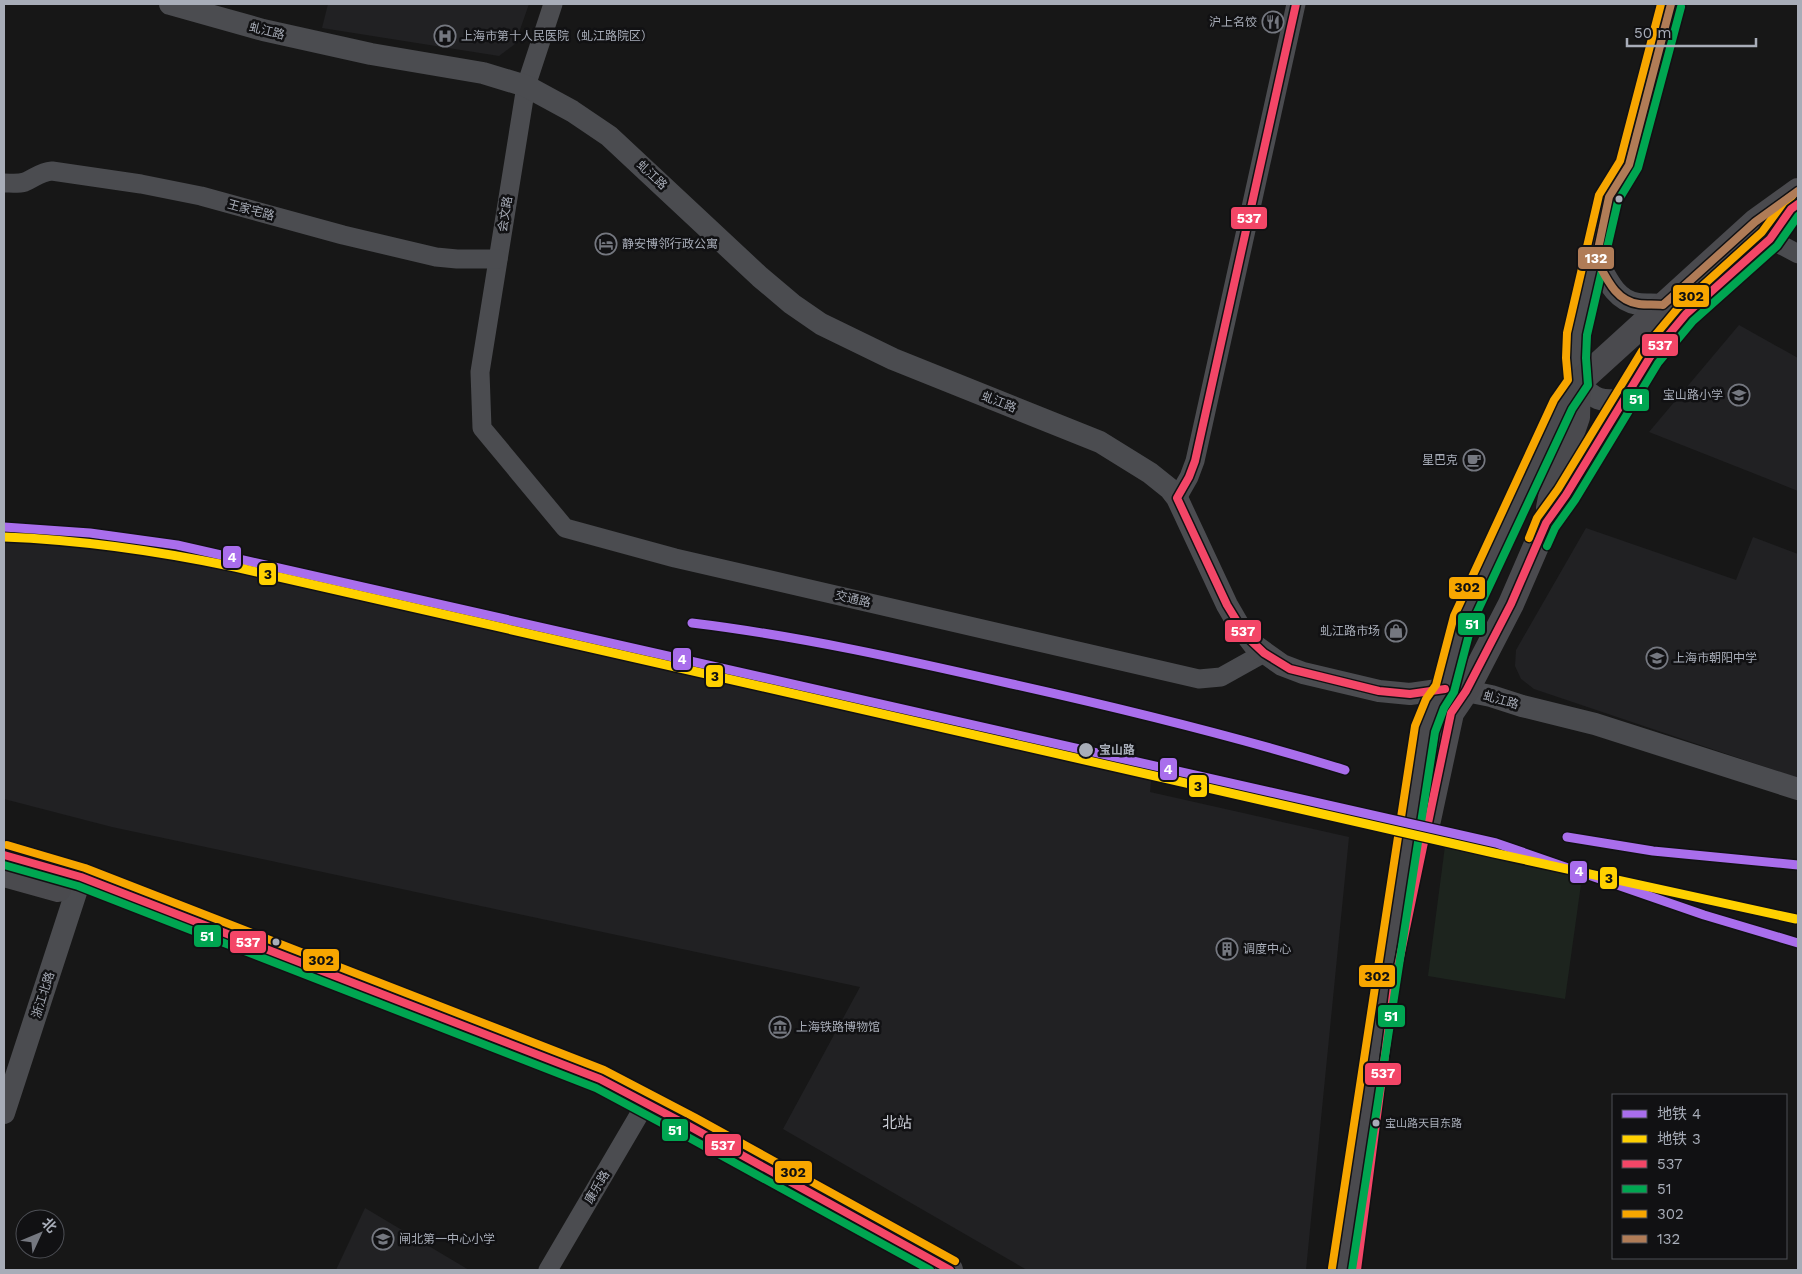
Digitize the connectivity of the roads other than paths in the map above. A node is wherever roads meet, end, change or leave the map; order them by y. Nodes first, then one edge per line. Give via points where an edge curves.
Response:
1 (170, 4) edge
2 (553, 4) edge
3 (1296, 4) edge
4 (1671, 4) edge
5 (526, 86) junction
6 (4, 183) edge
7 (1798, 191) edge
8 (1798, 204) edge
9 (1762, 230) junction
10 (1798, 254) edge
11 (1596, 258) junction
12 (498, 259) junction
13 (1663, 304) junction
14 (1578, 383) junction
15 (1624, 400) junction
16 (482, 428) joint
17 (1177, 498) junction
18 (1546, 523) junction
19 (1264, 653) junction
20 (1456, 690) junction
21 (1798, 789) edge
22 (4, 855) edge
23 (4, 874) edge
24 (78, 886) junction
25 (642, 1111) junction
26 (4, 1113) edge
27 (548, 1270) edge
28 (914, 1270) edge
29 (950, 1270) edge
30 (1342, 1270) edge
31 (1357, 1270) edge

1 - 5 street, 虬江路 via 262,30 371,54 483,73
2 - 5 street, 会文路
3 - 17 street via 1195,461
4 - 11 street via 1629,165 1609,197
5 - 12 street, 会文路
5 - 17 street, 虬江路 via 609,136 760,277 813,319 893,359 1100,442 1161,481
6 - 12 street, 王家宅路 via 18,184 38,173 52,172 141,184 201,196 418,254 457,259
7 - 9 main road
8 - 9 main road
9 - 10 street
9 - 13 main road
9 - 15 main road via 1650,357
11 - 13 street via 1610,285 1620,296 1637,304
11 - 14 street via 1577,334
12 - 16 street, 会文路 via 480,372
13 - 14 main road
14 - 15 street via 1592,397 1608,402
14 - 18 main road via 1577,417 1553,487
14 - 20 main road via 1563,404 1463,620
15 - 18 main road
16 - 19 street, 交通路 via 565,528 675,558 1199,679 1222,677
17 - 19 street, 虬江路 via 1227,605 1246,636
18 - 20 main road via 1512,604
19 - 20 street, 虬江路 via 1290,669 1379,691 1410,694
20 - 21 street, 虬江路 via 1595,724
20 - 30 main road via 1436,703 1425,730
20 - 31 main road via 1394,986
22 - 24 main road
23 - 24 main road
24 - 25 main road via 600,1080
24 - 26 street, 浙江北路
25 - 27 street, 康乐路
25 - 28 main road
25 - 29 main road

